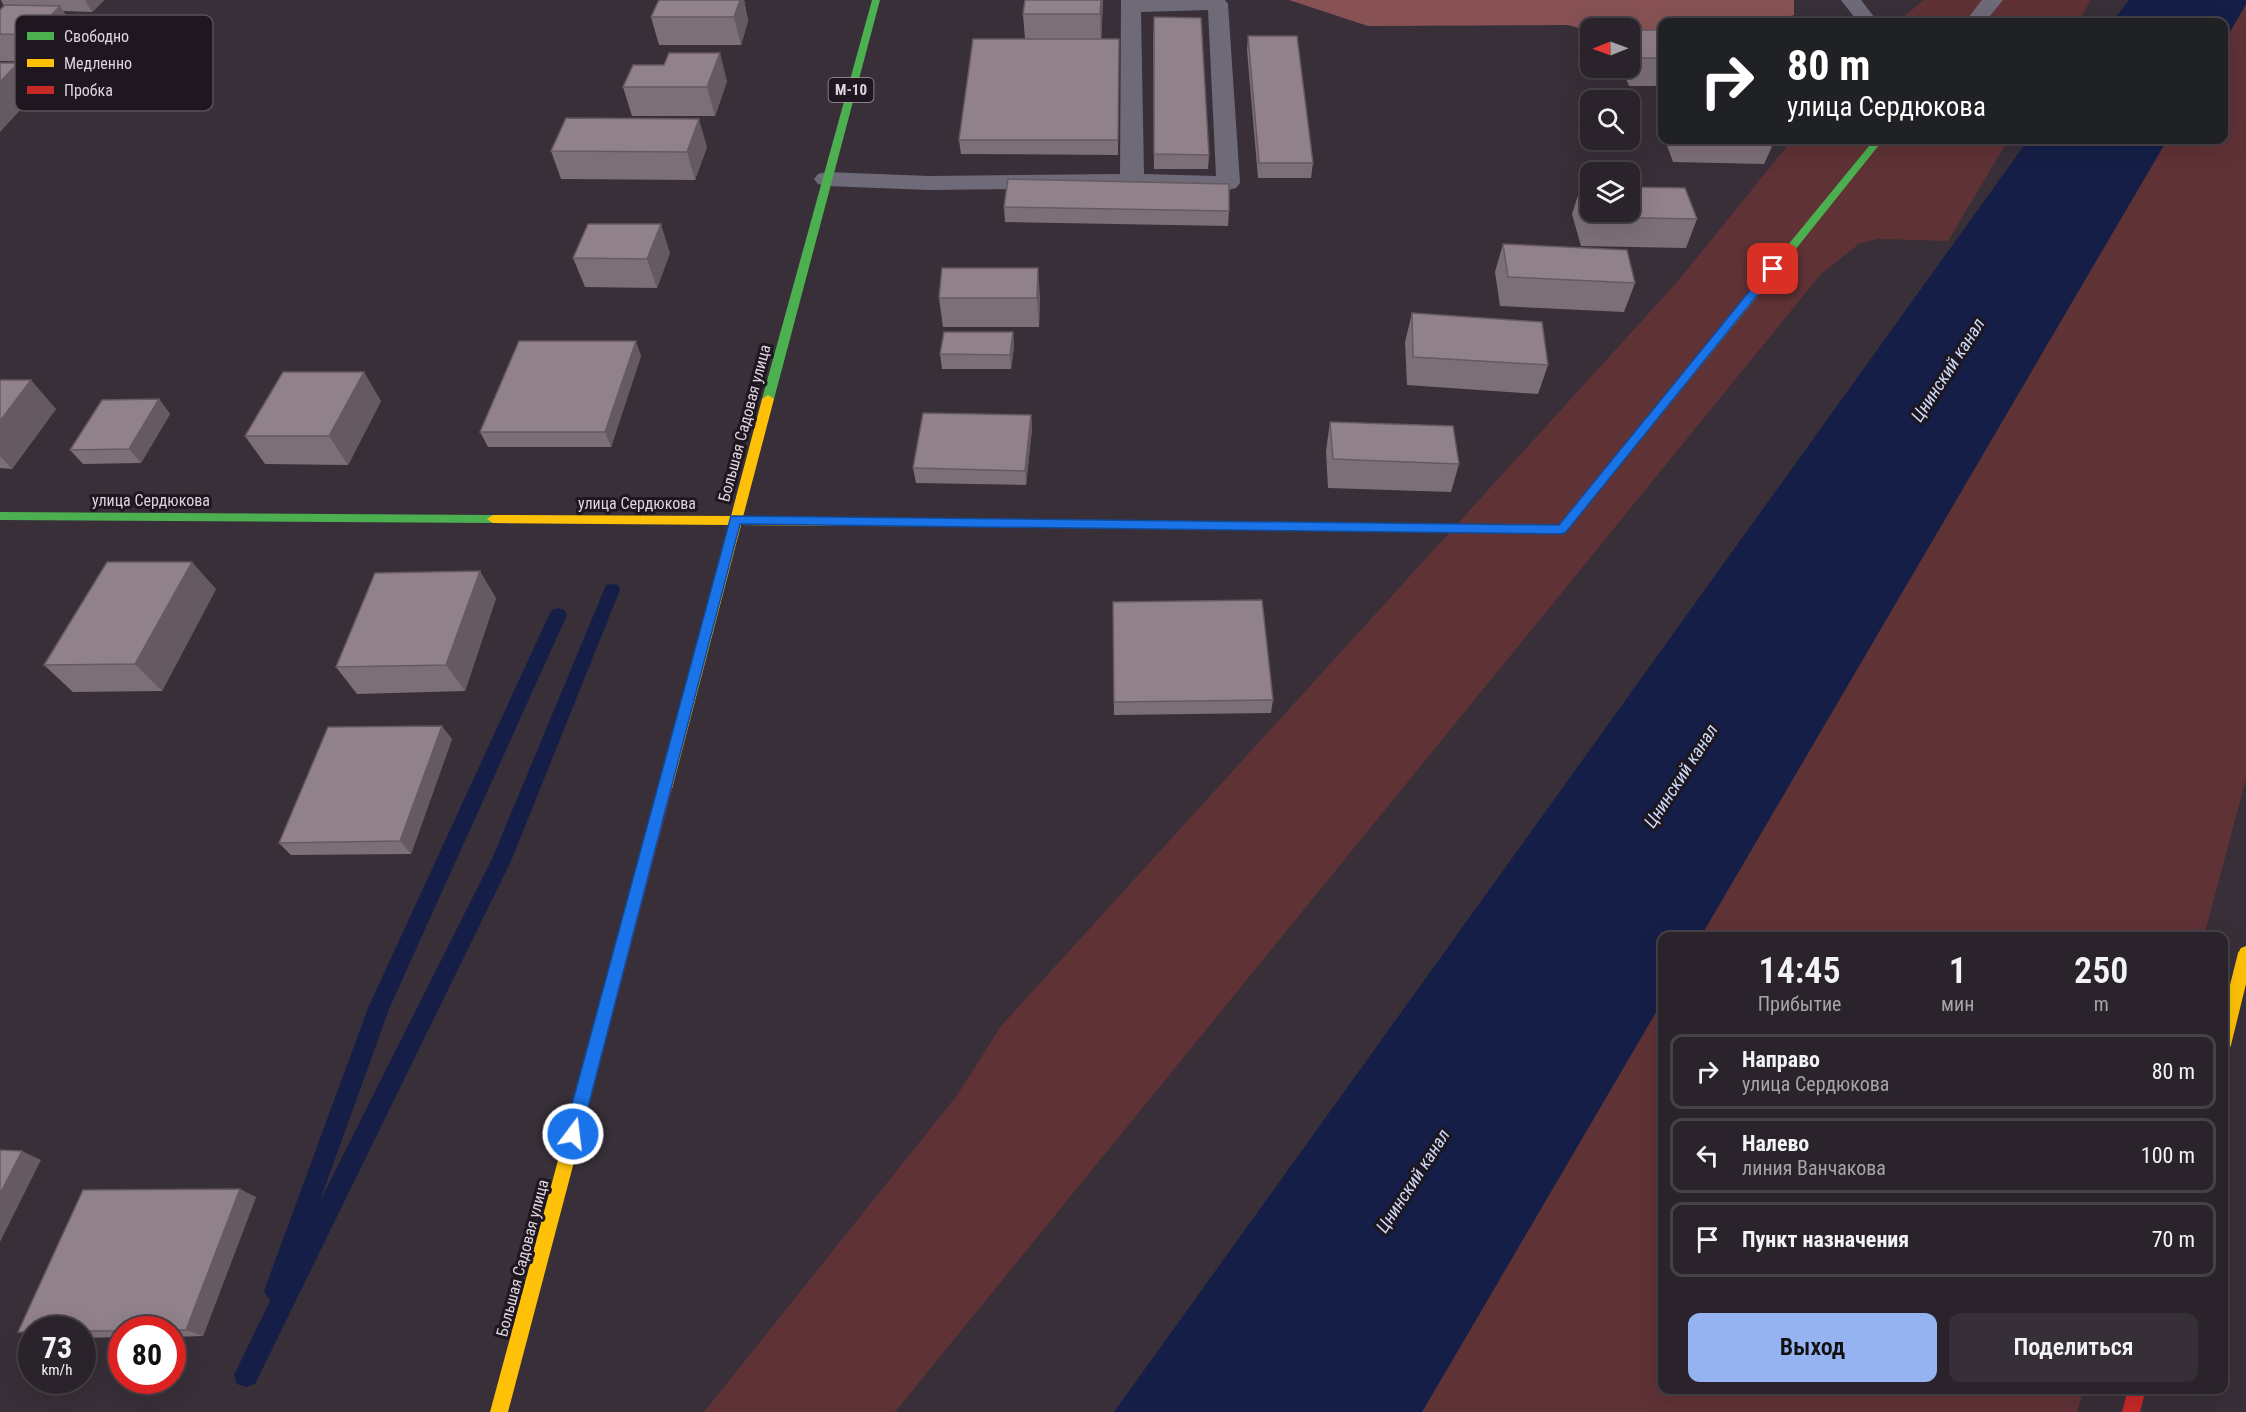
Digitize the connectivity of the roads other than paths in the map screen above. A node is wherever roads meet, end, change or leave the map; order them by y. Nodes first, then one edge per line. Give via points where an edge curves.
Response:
1 (876, 0) edge
2 (1851, 0) edge
3 (1993, 0) edge
4 (1131, 3) edge
5 (1865, 18) edge
6 (1978, 18) edge
7 (1875, 144) edge
8 (826, 179) junction
9 (1132, 181) junction
10 (0, 516) edge
11 (735, 520) junction
12 (2246, 953) edge
13 (2228, 1025) edge
14 (2136, 1394) edge
15 (499, 1412) edge
16 (2131, 1412) edge

1 - 8 main road, Большая Садовая улица / М-10
2 - 5 street
3 - 6 street
4 - 9 street
4 - 9 street via 1218,4 1228,183
7 - 11 main road, улица Сердюкова via 1562,529
8 - 9 street via 929,183
8 - 11 main road, Большая Садовая улица / М-10
10 - 11 main road, улица Сердюкова
11 - 15 main road, Большая Садовая улица / М-10
12 - 13 main road
14 - 16 main road

